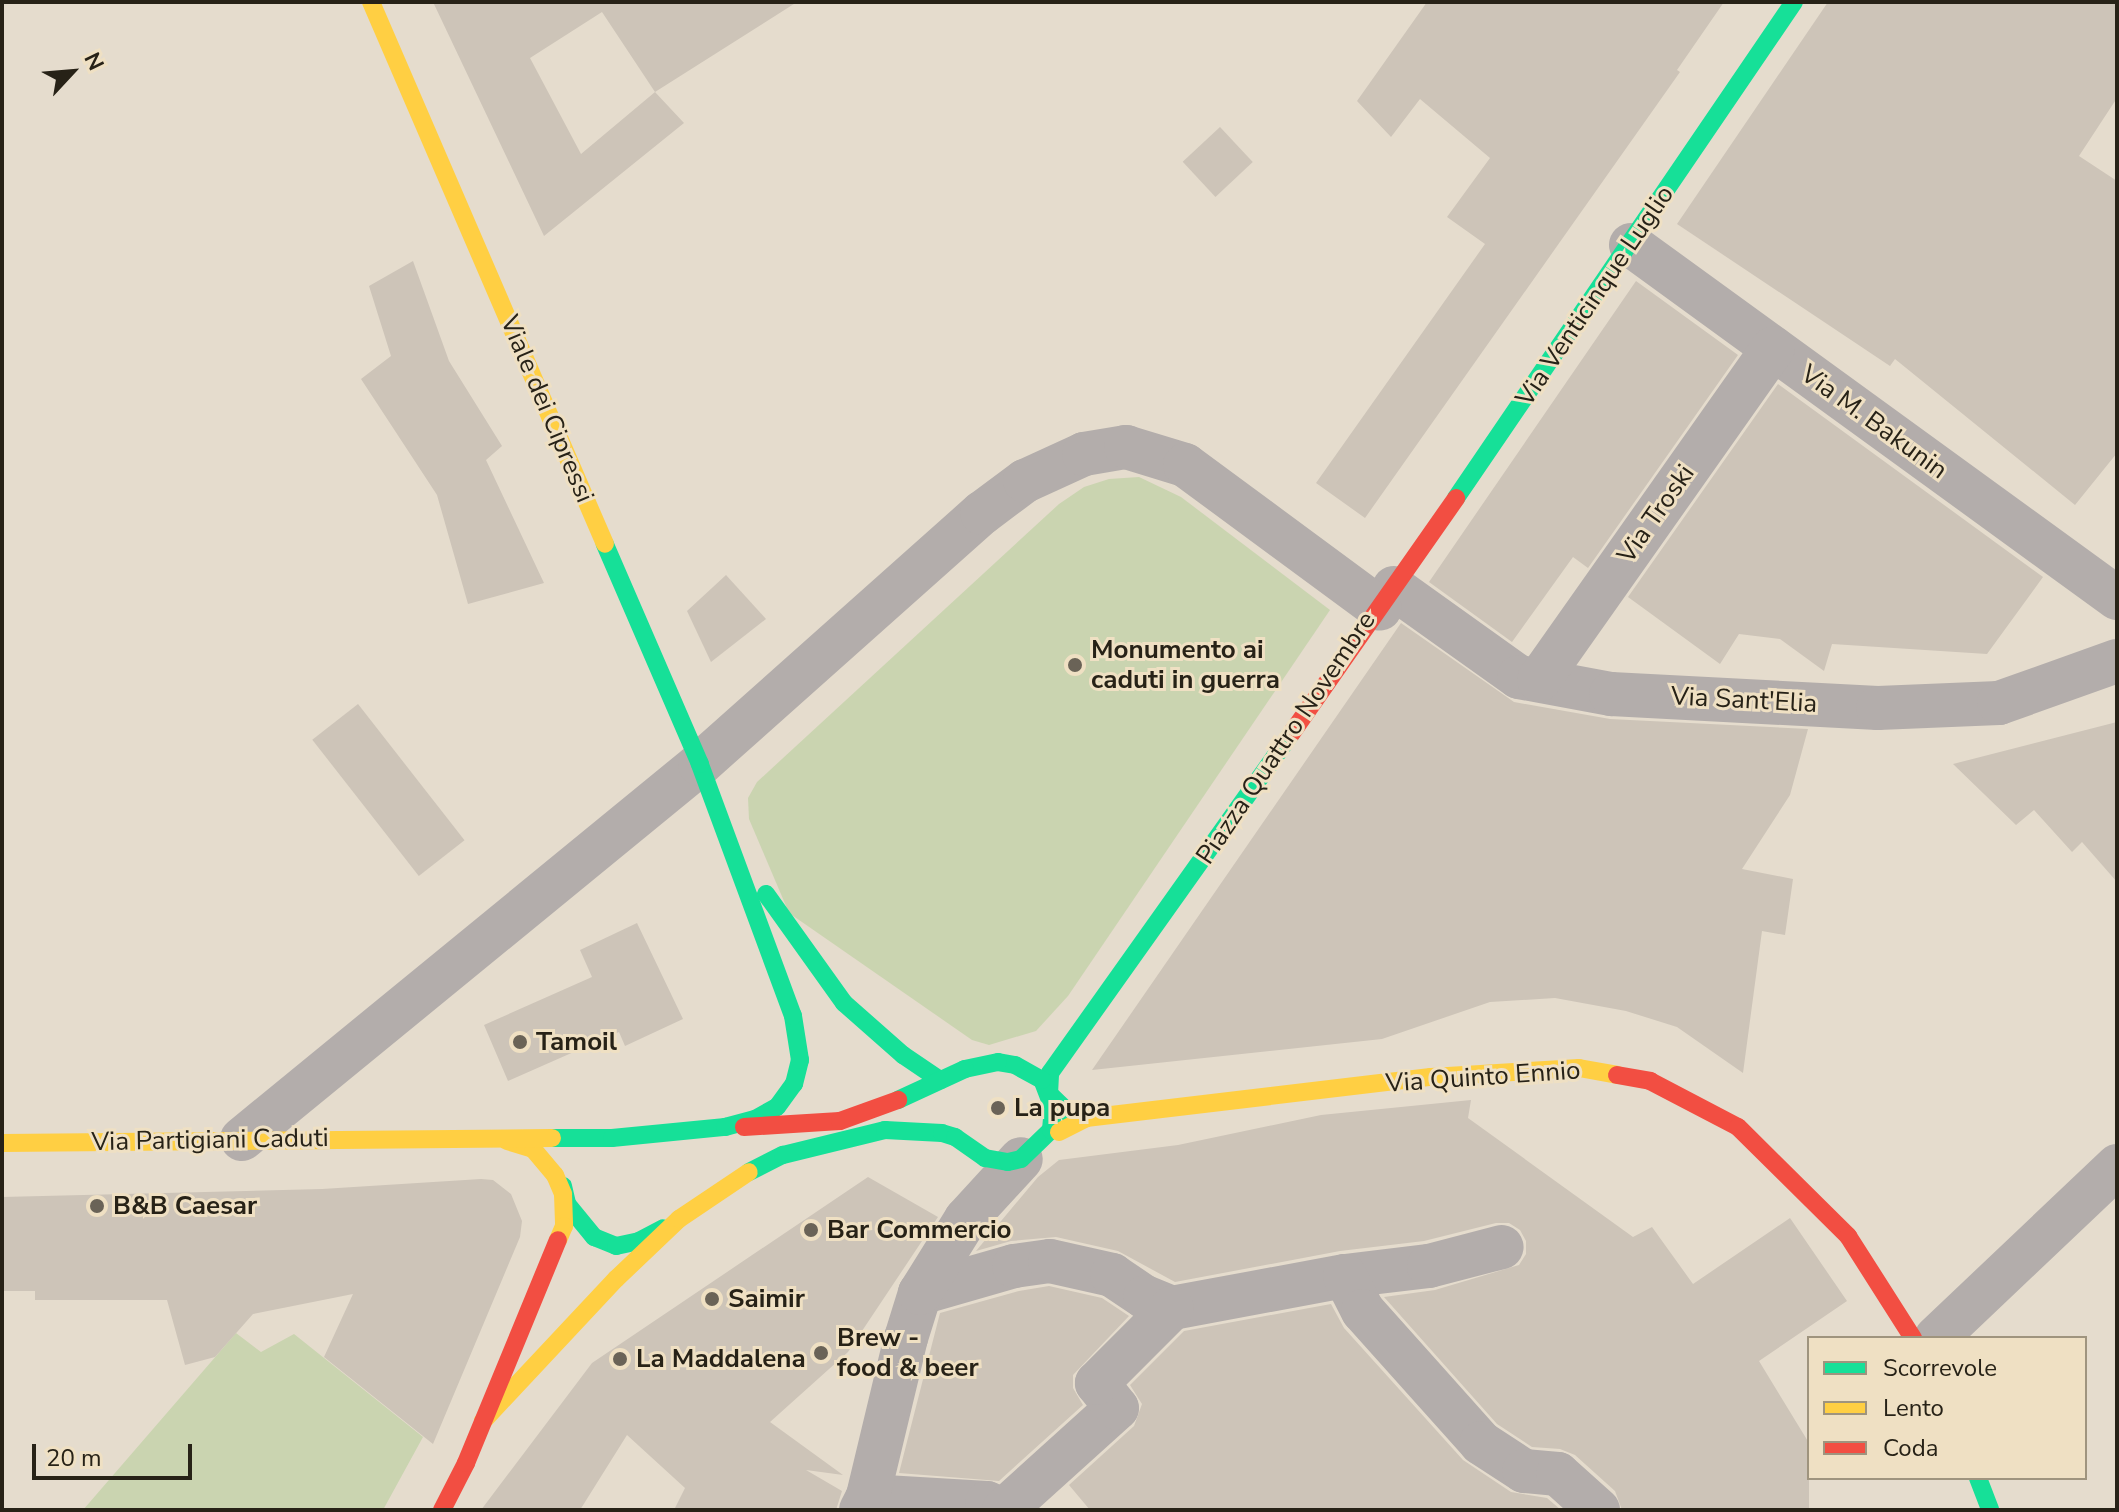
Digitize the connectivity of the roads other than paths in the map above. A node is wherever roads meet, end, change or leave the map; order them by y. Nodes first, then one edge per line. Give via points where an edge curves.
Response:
1 (371, 2) edge
2 (1794, 2) edge
3 (1631, 245) junction
4 (1773, 348) junction
5 (2117, 598) edge
6 (1387, 599) junction
7 (2117, 661) edge
8 (1539, 680) junction
9 (700, 764) junction
10 (719, 817) junction
11 (940, 1080) junction
12 (1049, 1094) junction
13 (1086, 1118) junction
14 (725, 1127) junction
15 (612, 1138) junction
16 (242, 1139) junction
17 (507, 1141) junction
18 (2, 1143) edge
19 (1030, 1152) junction
20 (2117, 1166) edge
21 (563, 1194) junction
22 (679, 1219) junction
23 (1502, 1247) dead end
24 (1345, 1276) junction
25 (920, 1293) junction
26 (1172, 1308) junction
27 (1912, 1336) edge
28 (1938, 1336) edge
29 (483, 1421) junction
30 (1979, 1480) edge
31 (865, 1503) edge
32 (442, 1510) edge
33 (1003, 1510) edge
34 (1598, 1510) edge
35 (1990, 1510) edge

1 - 9 street, Viale dei Cipressi
2 - 3 street, Via Venticinque Luglio
3 - 4 street, Via M. Bakunin
3 - 6 street, Via Venticinque Luglio
4 - 5 street, Via M. Bakunin
4 - 8 street, Via Troski
6 - 8 street, Via Sant'Elia via 1519,677
6 - 9 street, Piazza Quattro Novembre via 1185,465 1126,447 1084,454 1025,481 982,513
6 - 12 street, Piazza Quattro Novembre via 1050,1073
7 - 8 street, Via Sant'Elia via 1999,703 1878,708 1611,694
9 - 10 street, Viale dei Cipressi
9 - 16 street, Piazza Quattro Novembre
10 - 11 street via 782,921 844,1003
10 - 14 street via 793,1016 800,1060 794,1084 777,1107
11 - 12 street via 998,1062 1028,1071 1042,1080
11 - 14 street via 840,1121
12 - 13 street via 1069,1113
12 - 19 street via 1051,1130
13 - 19 street, Via Quinto Ennio
13 - 27 street, Via Quinto Ennio via 1431,1077 1579,1068 1650,1081 1738,1127 1848,1236
14 - 15 street
15 - 17 street
15 - 21 street via 580,1152 570,1163
16 - 17 street, Via Partigiani Caduti
16 - 18 street, Via Partigiani Caduti
17 - 21 street via 533,1149
19 - 22 street via 999,1162 942,1133 885,1130 783,1155
19 - 25 street via 966,1219
20 - 28 street
21 - 22 street via 594,1237 616,1246 639,1241
21 - 29 street via 564,1226
22 - 29 street
23 - 24 street via 1429,1266
24 - 26 street
24 - 34 street via 1363,1311 1481,1443 1524,1471 1558,1474
25 - 26 street via 1050,1261 1112,1275
25 - 31 street
26 - 33 street via 1097,1383 1117,1408
29 - 32 street
30 - 35 street
31 - 33 street via 987,1503

